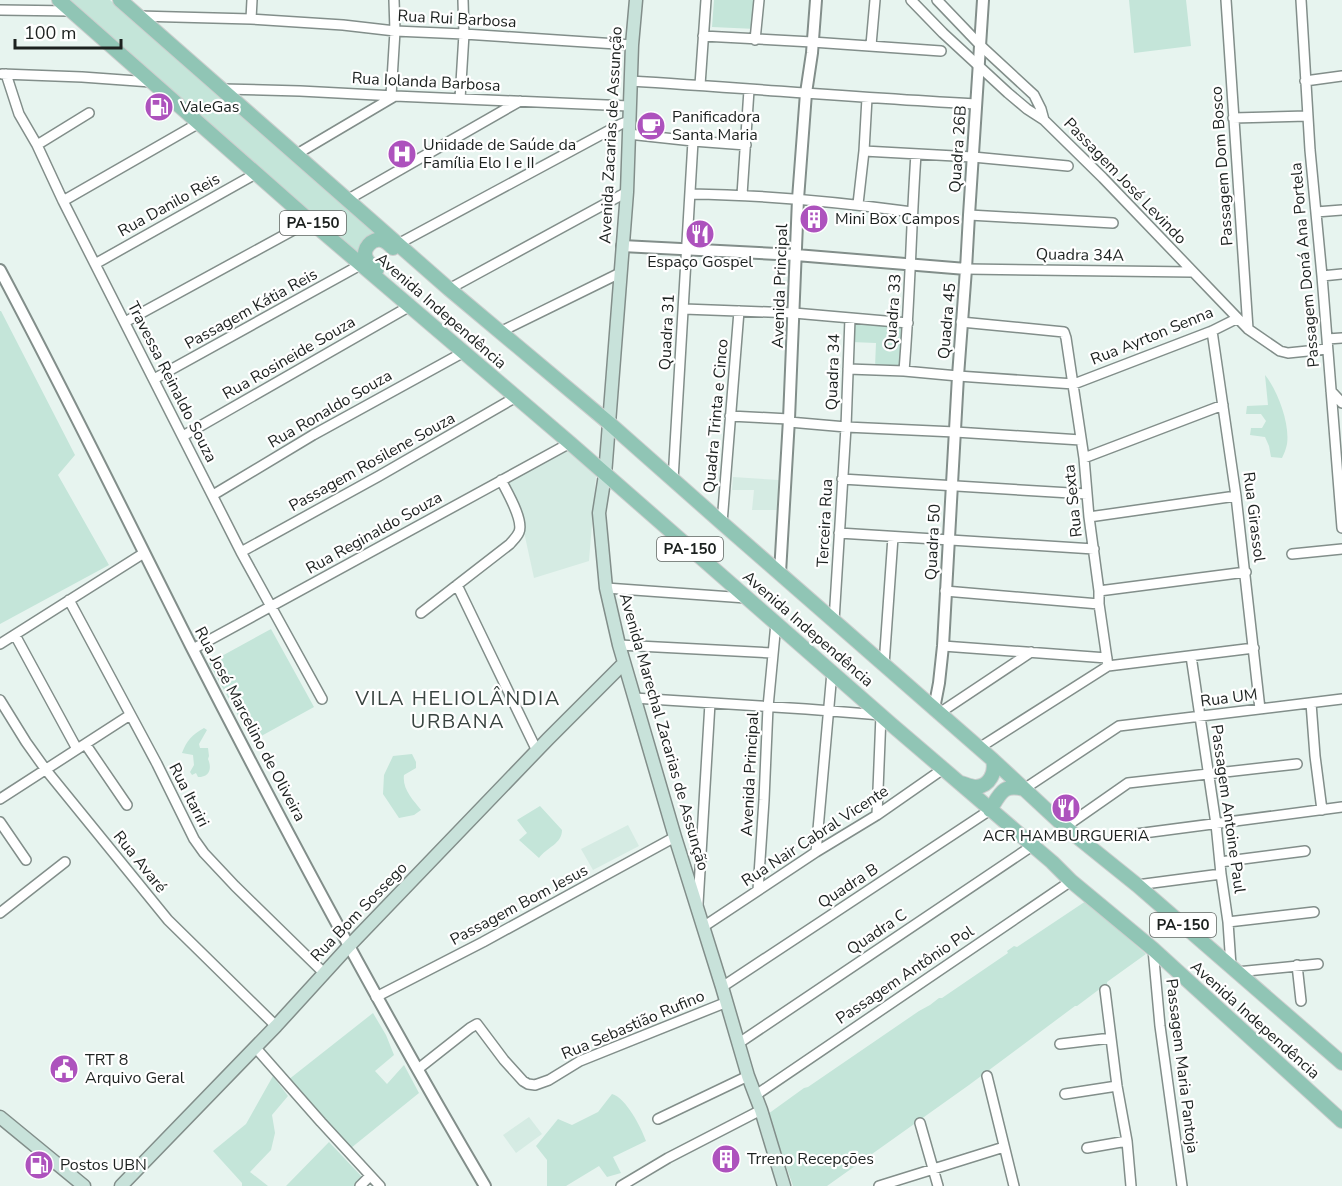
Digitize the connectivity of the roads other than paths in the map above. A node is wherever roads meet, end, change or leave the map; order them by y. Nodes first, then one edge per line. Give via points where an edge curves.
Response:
1 (59, 0) edge
2 (120, 0) edge
3 (252, 0) edge
4 (394, 0) edge
5 (463, 0) edge
6 (636, 0) edge
7 (706, 0) edge
8 (759, 0) edge
9 (816, 0) edge
10 (875, 0) edge
11 (911, 0) edge
12 (937, 0) edge
13 (983, 0) edge
14 (1226, 0) edge
15 (1301, 0) edge
16 (0, 10) edge
17 (72, 11) junction
18 (138, 16) junction
19 (251, 19) junction
20 (395, 31) junction
21 (464, 34) junction
22 (703, 36) junction
23 (755, 40) junction
24 (812, 42) junction
25 (632, 45) junction
26 (871, 45) junction
27 (981, 46) junction
28 (941, 51) dead end
29 (980, 67) junction
30 (3, 74) edge
31 (1342, 76) edge
32 (630, 81) junction
33 (1305, 81) junction
34 (151, 82) junction
35 (700, 85) junction
36 (222, 89) junction
37 (748, 90) junction
38 (806, 93) junction
39 (393, 96) junction
40 (867, 98) junction
41 (460, 99) junction
42 (520, 101) junction
43 (976, 104) junction
44 (629, 106) junction
45 (89, 113) dead end
46 (1307, 116) junction
47 (1233, 118) junction
48 (1044, 120) junction
49 (199, 123) junction
50 (628, 127) junction
51 (693, 141) junction
52 (37, 145) junction
53 (746, 145) junction
54 (864, 151) junction
55 (297, 154) junction
56 (916, 154) junction
57 (973, 157) junction
58 (1068, 166) dead end
59 (258, 173) junction
60 (627, 192) junction
61 (691, 194) junction
62 (742, 195) junction
63 (798, 199) junction
64 (347, 200) junction
65 (63, 201) junction
66 (858, 204) junction
67 (1342, 210) edge
68 (912, 212) junction
69 (1316, 212) junction
70 (969, 215) junction
71 (310, 220) junction
72 (1113, 223) dead end
73 (398, 244) junction
74 (622, 246) junction
75 (686, 250) junction
76 (796, 255) junction
77 (95, 264) junction
78 (362, 264) junction
79 (911, 265) junction
80 (966, 269) junction
81 (0, 270) edge
82 (1192, 272) junction
83 (620, 273) junction
84 (1342, 274) edge
85 (1322, 276) junction
86 (449, 289) junction
87 (467, 303) junction
88 (410, 306) junction
89 (684, 309) junction
90 (740, 311) junction
91 (794, 313) junction
92 (850, 318) junction
93 (125, 322) junction
94 (961, 322) junction
95 (908, 323) junction
96 (1245, 325) junction
97 (1212, 331) junction
98 (500, 332) junction
99 (446, 338) junction
100 (1342, 338) edge
101 (1327, 344) junction
102 (464, 352) junction
103 (848, 369) junction
104 (904, 371) junction
105 (958, 376) junction
106 (154, 380) junction
107 (1074, 384) junction
108 (1331, 391) junction
109 (516, 397) junction
110 (1342, 403) edge
111 (1223, 405) junction
112 (730, 416) junction
113 (789, 421) junction
114 (609, 423) junction
115 (846, 427) junction
116 (955, 432) junction
117 (183, 436) junction
118 (1081, 440) junction
119 (570, 443) junction
120 (1084, 458) junction
121 (605, 475) junction
122 (842, 479) junction
123 (501, 480) junction
124 (674, 480) junction
125 (952, 486) junction
126 (1087, 494) junction
127 (213, 495) junction
128 (1236, 496) junction
129 (1089, 517) junction
130 (722, 523) junction
131 (1342, 528) edge
132 (839, 533) junction
133 (893, 537) junction
134 (948, 540) junction
135 (1094, 549) junction
136 (1342, 549) edge
137 (242, 552) junction
138 (144, 553) junction
139 (1292, 554) dead end
140 (1246, 572) junction
141 (780, 573) junction
142 (456, 585) junction
143 (606, 588) junction
144 (945, 591) junction
145 (1099, 591) junction
146 (749, 598) junction
147 (69, 600) junction
148 (1099, 604) junction
149 (271, 606) junction
150 (421, 612) dead end
151 (834, 621) junction
152 (776, 623) junction
153 (15, 635) junction
154 (0, 644) edge
155 (619, 645) junction
156 (943, 646) junction
157 (1254, 648) junction
158 (193, 649) junction
159 (1031, 652) junction
160 (772, 653) junction
161 (1191, 656) junction
162 (1108, 662) junction
163 (624, 663) junction
164 (884, 665) junction
165 (832, 672) junction
166 (634, 698) junction
167 (322, 699) dead end
168 (1342, 699) edge
169 (0, 700) edge
170 (710, 703) junction
171 (1311, 703) junction
172 (768, 706) junction
173 (1260, 709) junction
174 (829, 710) junction
175 (936, 711) junction
176 (130, 715) junction
177 (880, 715) junction
178 (9, 716) junction
179 (1200, 716) junction
180 (0, 722) edge
181 (81, 747) junction
182 (979, 748) junction
183 (537, 751) junction
184 (993, 760) junction
185 (1297, 764) dead end
186 (943, 769) junction
187 (46, 770) junction
188 (1209, 775) junction
189 (959, 782) junction
190 (1024, 789) junction
191 (0, 799) edge
192 (127, 806) dead end
193 (1342, 807) edge
194 (990, 810) junction
195 (1322, 810) junction
196 (876, 815) junction
197 (0, 822) edge
198 (1216, 824) junction
199 (1065, 827) junction
200 (1136, 834) dead end
201 (675, 837) junction
202 (1032, 846) junction
203 (1305, 851) dead end
204 (816, 852) junction
205 (26, 860) dead end
206 (64, 862) dead end
207 (1220, 862) junction
208 (1221, 874) junction
209 (1071, 881) junction
210 (1137, 885) junction
211 (758, 890) junction
212 (698, 910) junction
213 (1314, 912) dead end
214 (0, 913) edge
215 (1228, 922) junction
216 (703, 927) junction
217 (349, 946) junction
218 (1153, 949) junction
219 (1318, 964) dead end
220 (1297, 965) junction
221 (1234, 969) junction
222 (324, 973) junction
223 (722, 987) junction
224 (1105, 990) dead end
225 (376, 997) junction
226 (1301, 1001) dead end
227 (727, 1002) junction
228 (276, 1026) junction
229 (1111, 1038) junction
230 (739, 1043) junction
231 (1060, 1044) dead end
232 (255, 1047) junction
233 (1342, 1063) edge
234 (418, 1069) junction
235 (748, 1076) junction
236 (987, 1076) dead end
237 (1117, 1086) junction
238 (1065, 1094) dead end
239 (756, 1095) junction
240 (761, 1110) junction
241 (0, 1117) edge
242 (658, 1119) dead end
243 (1342, 1122) edge
244 (920, 1123) dead end
245 (1127, 1141) junction
246 (1004, 1147) junction
247 (1087, 1148) dead end
248 (933, 1170) junction
249 (370, 1176) junction
250 (84, 1186) edge
251 (121, 1186) edge
252 (360, 1186) edge
253 (380, 1186) edge
254 (485, 1186) edge
255 (621, 1186) edge
256 (784, 1186) edge
257 (879, 1186) edge
258 (938, 1186) edge
259 (1014, 1186) edge
260 (1131, 1186) edge
261 (1182, 1186) edge

1 - 17 main road, Avenida Independência / PA-150
2 - 18 main road, Avenida Independência / PA-150
3 - 19 street
4 - 20 street
5 - 21 street
6 - 25 main road, Avenida Zacarias de Assunção
7 - 22 street
8 - 23 street
9 - 24 street, Avenida Principal
10 - 26 street
11 - 29 street, Passagem José Levindo
12 - 27 street
13 - 27 street, Quadra 26B
14 - 47 street, Passagem Dom Bosco
15 - 33 street, Passagem Doná Ana Portela
16 - 17 street
17 - 34 main road, Avenida Independência / PA-150
18 - 19 street, Rua Rui Barbosa
18 - 36 main road, Avenida Independência / PA-150
19 - 20 street, Rua Rui Barbosa
20 - 21 street, Rua Rui Barbosa
20 - 39 street
21 - 25 street, Rua Rui Barbosa
21 - 41 street
22 - 23 street
22 - 35 street
23 - 24 street
24 - 26 street
24 - 38 street, Avenida Principal
25 - 32 main road, Avenida Zacarias de Assunção
26 - 28 street
27 - 29 street, Quadra 26B
27 - 48 street via 1034,95
29 - 43 street, Quadra 26B
29 - 48 street, Passagem José Levindo via 1021,105
30 - 34 street
30 - 52 street, Travessa Reinaldo Souza
31 - 33 street
32 - 35 street
32 - 44 main road, Avenida Zacarias de Assunção
33 - 46 street, Passagem Doná Ana Portela
34 - 49 main road, Avenida Independência / PA-150
35 - 37 street
36 - 39 street, Rua Iolanda Barbosa
36 - 55 main road, Avenida Independência / PA-150
37 - 38 street
37 - 53 street
38 - 40 street
38 - 63 street, Avenida Principal
39 - 41 street, Rua Iolanda Barbosa
39 - 55 street
40 - 43 street
40 - 54 street
41 - 42 street, Rua Iolanda Barbosa
42 - 44 street, Rua Iolanda Barbosa
42 - 64 street
43 - 57 street, Quadra 26B
44 - 50 main road, Avenida Zacarias de Assunção
45 - 52 street
46 - 47 street
46 - 69 street, Passagem Doná Ana Portela
47 - 96 street, Passagem Dom Bosco
48 - 82 street, Passagem José Levindo
49 - 59 main road, Avenida Independência / PA-150
49 - 65 street
50 - 51 street
50 - 60 main road, Avenida Zacarias de Assunção
50 - 73 street via 621,124
51 - 53 street
51 - 61 street, Quadra 31
52 - 65 street, Travessa Reinaldo Souza
53 - 62 street
54 - 56 street
54 - 66 street
55 - 64 main road, Avenida Independência / PA-150
56 - 57 street
56 - 68 street
57 - 58 street
57 - 70 street, Quadra 26B
59 - 71 main road, Avenida Independência / PA-150
59 - 77 street, Rua Danilo Reis
60 - 74 main road, Avenida Zacarias de Assunção
60 - 86 street
61 - 62 street
61 - 75 street, Quadra 31
62 - 63 street
63 - 66 street
63 - 76 street, Avenida Principal
64 - 73 main road, Avenida Independência / PA-150
65 - 77 street, Travessa Reinaldo Souza
66 - 68 street
67 - 69 street
68 - 79 street
69 - 85 street, Passagem Doná Ana Portela
70 - 72 street
70 - 80 street, Quadra 26B
71 - 78 main road, Avenida Independência / PA-150
71 - 93 street
73 - 86 main road, Avenida Independência / PA-150
74 - 75 street
74 - 83 main road, Avenida Zacarias de Assunção
75 - 76 street, Quadra 33
75 - 89 street, Quadra 31
76 - 79 street, Quadra 33
76 - 91 street, Avenida Principal
77 - 93 street, Travessa Reinaldo Souza
78 - 88 main road, Avenida Independência / PA-150
78 - 106 street, Passagem Kátia Reis
79 - 80 street
79 - 95 street, Quadra 33
80 - 82 street, Quadra 34A
80 - 94 street, Quadra 45
81 - 138 street, Rua José Marcelino de Oliveira
82 - 96 street, Passagem José Levindo
83 - 98 street
83 - 114 main road, Avenida Marechal Zacarias de Assunção
84 - 85 street
85 - 101 street, Passagem Doná Ana Portela
86 - 87 main road, Avenida Independência / PA-150
87 - 98 main road, Avenida Independência / PA-150
87 - 99 main road via 448,294 384,241 374,240 367,247 367,260 436,321
88 - 99 main road, Avenida Independência / PA-150
88 - 117 street, Rua Rosineide Souza
89 - 90 street
89 - 124 street, Quadra 31
90 - 91 street
90 - 112 street, Quadra Trinta e Cinco
91 - 92 street
91 - 113 street, Avenida Principal
92 - 95 street
92 - 103 street, Quadra 34
93 - 106 street, Travessa Reinaldo Souza
94 - 105 street, Quadra 45
94 - 107 street, Rua Sexta via 1064,332
95 - 104 street, Quadra 33
96 - 97 street, Rua Ayrton Senna via 1236,319
96 - 101 street, Passagem José Levindo via 1288,353
97 - 107 street, Rua Ayrton Senna
97 - 111 street, Rua Girassol
98 - 114 main road, Avenida Independência / PA-150
99 - 102 main road, Avenida Independência / PA-150
100 - 101 street, Passagem José Levindo
101 - 108 street, Passagem Doná Ana Portela
102 - 109 main road, Avenida Independência / PA-150
102 - 127 street, Rua Ronaldo Souza
103 - 104 street
103 - 115 street, Quadra 34
104 - 105 street
105 - 107 street
105 - 116 street, Quadra 50
106 - 117 street, Travessa Reinaldo Souza
107 - 118 street, Rua Sexta
108 - 110 street
108 - 131 street, Passagem Doná Ana Portela
109 - 119 main road, Avenida Independência / PA-150
109 - 137 street, Passagem Rosilene Souza
111 - 120 street
111 - 128 street, Rua Girassol
112 - 113 street
112 - 130 street, Quadra Trinta e Cinco
113 - 115 street
113 - 141 street, Avenida Principal
114 - 121 main road, Avenida Marechal Zacarias de Assunção
114 - 124 main road, Avenida Independência / PA-150
115 - 116 street
115 - 122 street, Terceira Rua
116 - 118 street
116 - 125 street, Quadra 50
117 - 127 street, Travessa Reinaldo Souza
118 - 120 street, Rua Sexta
119 - 121 main road, Avenida Independência / PA-150
119 - 123 street, Rua Reginaldo Souza
120 - 126 street, Rua Sexta
121 - 143 main road, Avenida Marechal Zacarias de Assunção via 599,513
121 - 146 main road, Avenida Independência / PA-150
122 - 125 street
122 - 132 street, Terceira Rua
123 - 142 street via 520,519 520,531 510,544
123 - 149 street, Rua Reginaldo Souza
124 - 130 main road, Avenida Independência / PA-150
125 - 126 street
125 - 134 street, Quadra 50
126 - 129 street, Rua Sexta
127 - 137 street, Travessa Reinaldo Souza
128 - 129 street
128 - 140 street, Rua Girassol
129 - 135 street, Rua Sexta
130 - 141 main road, Avenida Independência / PA-150
132 - 133 street
132 - 151 street, Terceira Rua
133 - 134 street
133 - 164 street
134 - 135 street
134 - 144 street, Quadra 50
135 - 145 street, Rua Sexta
136 - 139 street
137 - 149 street, Travessa Reinaldo Souza
138 - 147 street
138 - 158 street, Rua José Marcelino de Oliveira
140 - 145 street
140 - 157 street, Rua Girassol
141 - 151 main road, Avenida Independência / PA-150
142 - 150 street
142 - 183 street
143 - 146 street
143 - 155 main road, Avenida Marechal Zacarias de Assunção
144 - 148 street
144 - 156 street, Quadra 50
145 - 148 street, Rua Sexta
146 - 152 main road, Avenida Independência / PA-150
147 - 153 street
147 - 176 street, Rua Itariri
148 - 162 street, Rua Sexta
149 - 158 street, Rua Reginaldo Souza
149 - 167 street, Travessa Reinaldo Souza
151 - 164 main road, Avenida Independência / PA-150
152 - 160 street, Avenida Principal
152 - 165 main road, Avenida Independência / PA-150
153 - 154 street
153 - 181 street
155 - 160 street
155 - 163 main road, Avenida Marechal Zacarias de Assunção
156 - 159 street
156 - 175 street, Quadra 50
157 - 161 street
157 - 173 street, Rua Girassol
158 - 217 street, Rua José Marcelino de Oliveira
159 - 162 street
159 - 175 street
160 - 172 street, Avenida Principal
161 - 162 street
161 - 179 street, Passagem Antoine Paul
162 - 182 street
163 - 166 main road, Avenida Marechal Zacarias de Assunção
163 - 183 main road, Rua Bom Sossego
164 - 175 main road, Avenida Independência / PA-150
165 - 174 street
165 - 177 main road, Avenida Independência / PA-150
166 - 170 street
166 - 201 main road, Avenida Marechal Zacarias de Assunção
168 - 171 street, Rua UM
169 - 178 street, Rua Avaré
170 - 172 street
170 - 212 street
171 - 173 street, Rua UM
171 - 195 street
172 - 174 street
172 - 211 street, Avenida Principal
173 - 179 street, Rua UM
174 - 177 street
174 - 204 street
175 - 182 main road, Avenida Independência / PA-150
176 - 181 street
176 - 222 street, Rua Itariri via 204,853
177 - 186 main road, Avenida Independência / PA-150
177 - 196 street
178 - 180 street
178 - 187 street, Rua Avaré
179 - 188 street, Passagem Antoine Paul
179 - 190 street, Rua UM via 1119,726
181 - 187 street
181 - 192 street
182 - 184 main road, Avenida Independência / PA-150
183 - 217 main road, Rua Bom Sossego
184 - 189 main road via 993,774 985,784 974,787
184 - 190 main road, Avenida Independência / PA-150
185 - 188 street
186 - 189 main road, Avenida Independência / PA-150
186 - 196 street, Rua Nair Cabral Vicente
187 - 191 street
187 - 228 street, Rua Avaré via 168,920
188 - 198 street, Passagem Antoine Paul
188 - 199 street via 1128,783
189 - 194 main road, Avenida Independência / PA-150
190 - 194 main road via 1013,787 1003,791
190 - 199 main road, Avenida Independência / PA-150
193 - 195 street
194 - 202 main road, Avenida Independência / PA-150
194 - 223 street, Quadra B
195 - 198 street
196 - 204 street, Rua Nair Cabral Vicente
197 - 205 street
198 - 200 street
198 - 207 street, Passagem Antoine Paul
199 - 210 main road, Avenida Independência / PA-150
201 - 212 main road, Avenida Marechal Zacarias de Assunção
201 - 225 street, Passagem Bom Jesus
202 - 209 main road, Avenida Independência / PA-150
202 - 230 street, Quadra C
203 - 207 street
204 - 211 street, Rua Nair Cabral Vicente
206 - 214 street
207 - 208 street, Passagem Antoine Paul
208 - 210 street
208 - 215 street, Passagem Antoine Paul
209 - 218 main road, Avenida Independência / PA-150
209 - 239 street, Passagem Antônio Pol
210 - 221 main road, Avenida Independência / PA-150
211 - 216 street, Rua Nair Cabral Vicente
212 - 216 main road, Avenida Marechal Zacarias de Assunção
213 - 215 street
215 - 221 street, Passagem Antoine Paul
216 - 223 main road, Avenida Marechal Zacarias de Assunção
217 - 222 main road, Rua Bom Sossego
217 - 225 street, Rua José Marcelino de Oliveira
218 - 243 main road, Avenida Independência / PA-150
218 - 261 street, Passagem Maria Pantoja
219 - 220 street
220 - 221 street
220 - 226 street
221 - 233 main road, Avenida Independência / PA-150
222 - 228 main road, Rua Bom Sossego
223 - 227 main road, Avenida Marechal Zacarias de Assunção
224 - 229 street
225 - 234 street, Rua José Marcelino de Oliveira
227 - 230 main road, Avenida Marechal Zacarias de Assunção
227 - 234 street, Rua Sebastião Rufino via 580,1061 535,1085 523,1081 477,1024
228 - 232 main road, Rua Bom Sossego
229 - 231 street
229 - 237 street
230 - 235 main road, Avenida Marechal Zacarias de Assunção
232 - 249 street
232 - 251 main road, Rua Bom Sossego
234 - 254 street, Rua José Marcelino de Oliveira
235 - 239 main road, Avenida Marechal Zacarias de Assunção
235 - 242 street
236 - 246 street
237 - 238 street
237 - 245 street
239 - 240 main road, Avenida Marechal Zacarias de Assunção
240 - 255 street
240 - 256 main road, Avenida Marechal Zacarias de Assunção
241 - 250 main road
244 - 248 street
245 - 247 street
245 - 260 street
246 - 248 street
246 - 259 street
248 - 257 street
248 - 258 street
249 - 252 street
249 - 253 street

